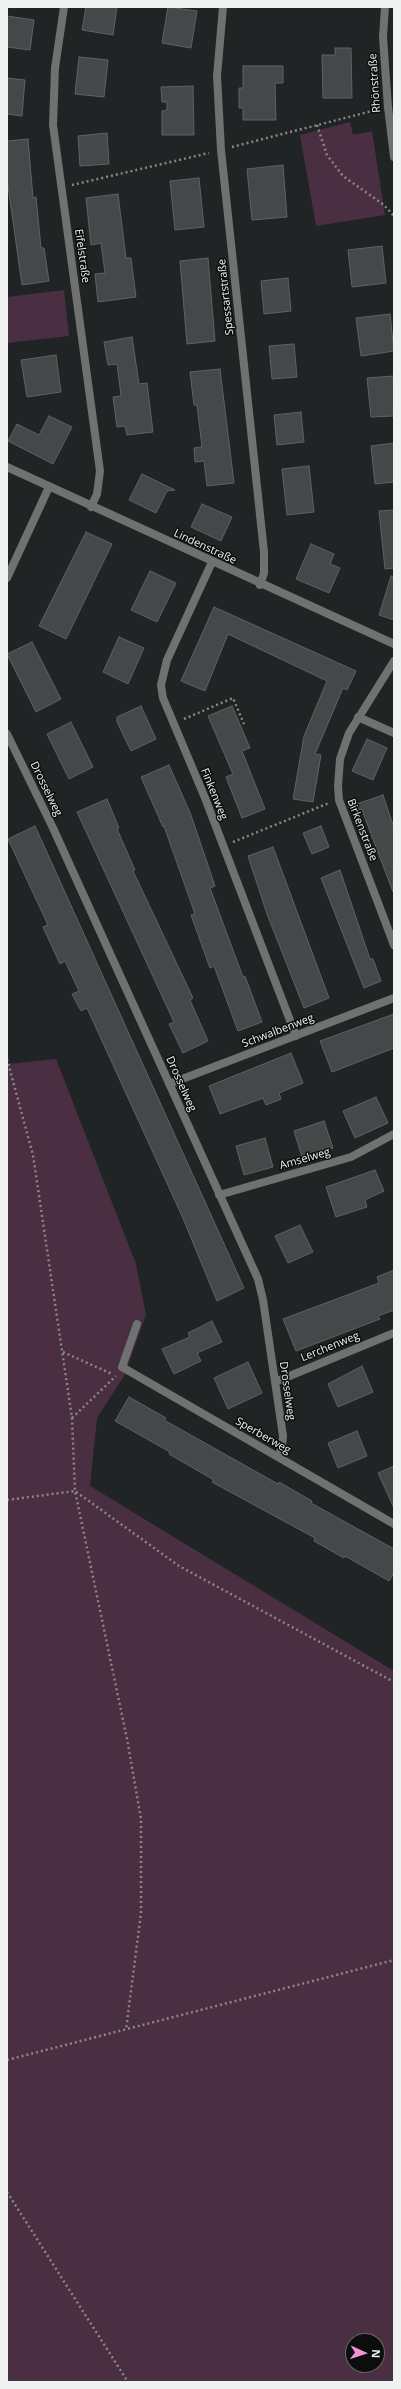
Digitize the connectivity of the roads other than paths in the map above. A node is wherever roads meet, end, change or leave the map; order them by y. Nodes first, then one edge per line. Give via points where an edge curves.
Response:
1 (64, 7) edge
2 (223, 7) edge
3 (385, 7) edge
4 (394, 157) edge
5 (7, 467) edge
6 (49, 487) junction
7 (91, 507) junction
8 (212, 562) junction
9 (7, 578) edge
10 (260, 585) junction
11 (394, 644) edge
12 (394, 661) edge
13 (358, 717) junction
14 (394, 733) edge
15 (7, 734) edge
16 (394, 945) edge
17 (394, 998) edge
18 (296, 1036) junction
19 (169, 1084) junction
20 (394, 1134) edge
21 (219, 1195) junction
22 (137, 1324) dead end
23 (394, 1332) edge
24 (275, 1382) junction
25 (278, 1457) junction
26 (394, 1524) edge

1 - 7 street, Eifelstraße via 55,68 53,125 100,471 98,489
2 - 10 street, Spessartstraße via 217,76 221,150 264,552 264,573
3 - 4 street, Rhönstraße via 383,37
5 - 6 street, Lindenstraße
6 - 7 street, Lindenstraße
6 - 9 street
7 - 8 street, Lindenstraße
8 - 10 street, Lindenstraße
8 - 18 street, Finkenweg via 163,672 163,698
10 - 11 street, Lindenstraße
12 - 13 street, Birkenstraße
13 - 14 street
13 - 16 street, Birkenstraße via 340,759 339,800
15 - 19 street, Drosselweg via 53,828
17 - 18 street, Schwalbenweg
18 - 19 street, Schwalbenweg
19 - 21 street, Drosselweg
20 - 21 street, Amselweg via 351,1156
21 - 24 street, Drosselweg via 258,1279
22 - 25 street, Sperberweg via 122,1367
23 - 24 street, Lerchenweg
24 - 25 street, Drosselweg via 283,1436
25 - 26 street, Sperberweg

